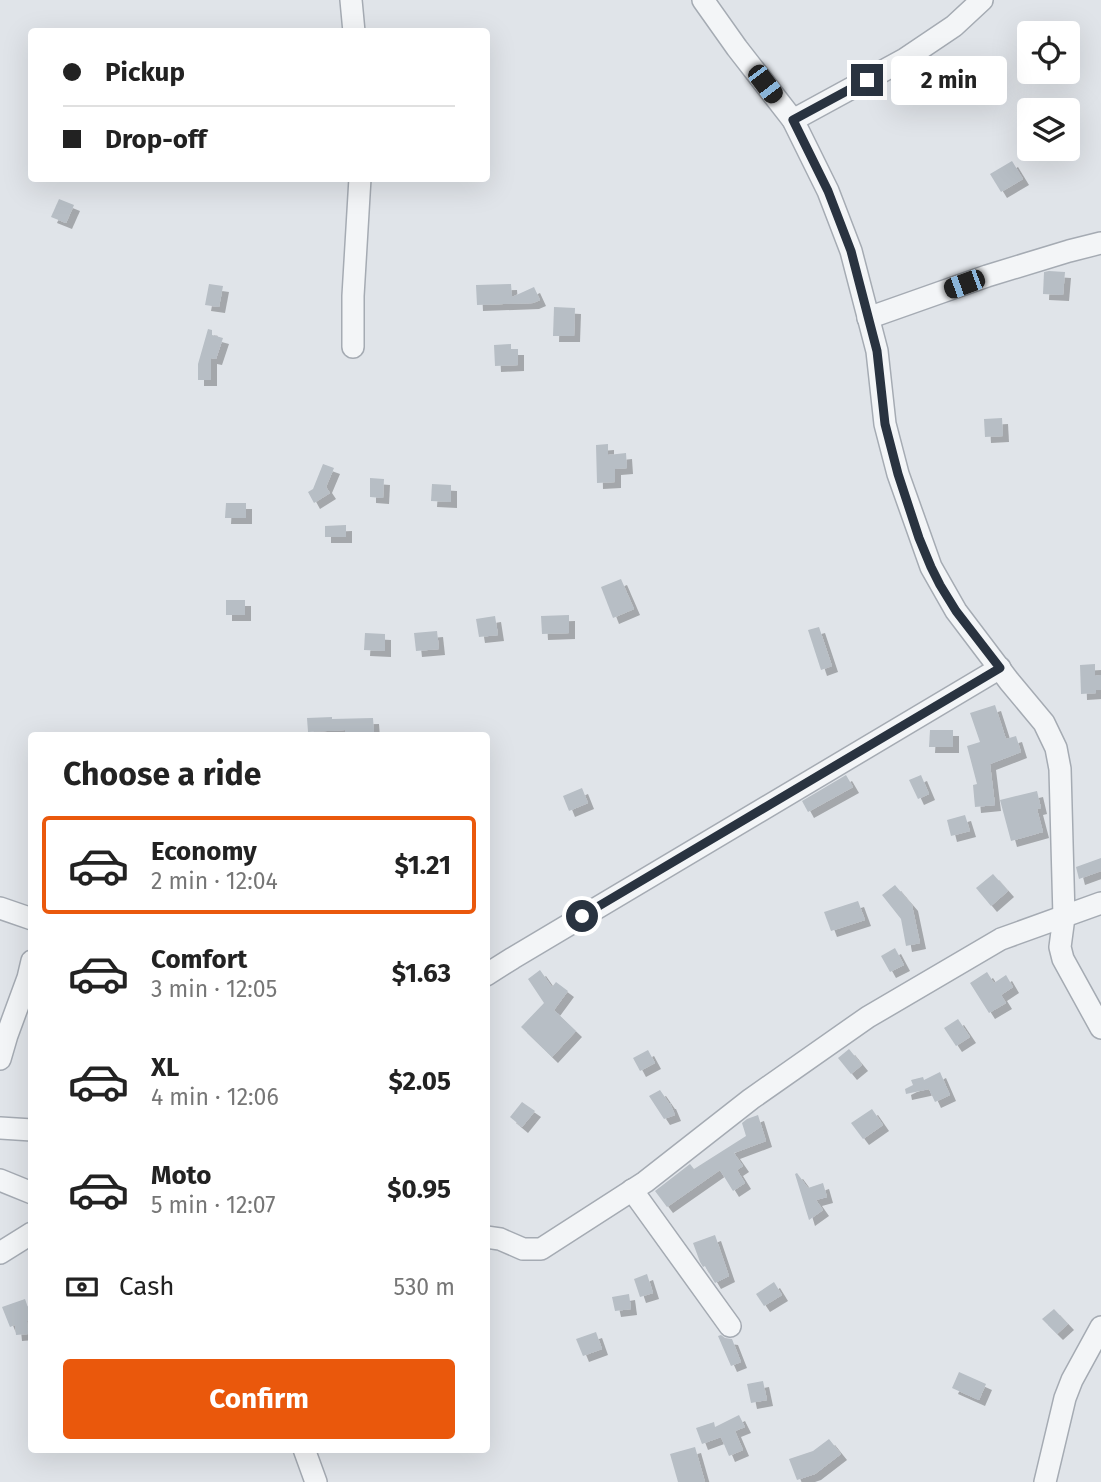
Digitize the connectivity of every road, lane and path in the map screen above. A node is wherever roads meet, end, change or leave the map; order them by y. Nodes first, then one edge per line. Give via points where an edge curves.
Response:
1 (351, 0) edge
2 (703, 0) edge
3 (982, 0) edge
4 (354, 28) edge
5 (793, 120) junction
6 (360, 182) edge
7 (1101, 243) edge
8 (868, 318) junction
9 (353, 347) dead end
10 (1000, 668) junction
11 (1101, 903) edge
12 (0, 908) edge
13 (1064, 916) junction
14 (28, 918) edge
15 (490, 972) edge
16 (28, 978) edge
17 (1101, 1028) edge
18 (0, 1059) edge
19 (0, 1128) edge
20 (28, 1130) edge
21 (0, 1180) edge
22 (632, 1190) junction
23 (28, 1191) edge
24 (28, 1236) edge
25 (490, 1238) edge
26 (0, 1253) edge
27 (730, 1326) dead end
28 (1101, 1326) edge
29 (305, 1453) edge
30 (316, 1482) edge
31 (1045, 1482) edge

1 - 4 street
2 - 5 street
3 - 5 street via 954,26 905,59
5 - 8 street via 851,251
6 - 9 street
7 - 8 street via 987,275
8 - 10 street via 877,351 885,424 919,538 956,611
10 - 13 street via 1044,723 1056,748
10 - 15 street
11 - 13 street
12 - 14 street
13 - 17 street via 1063,960
13 - 22 street via 1001,939 868,1017
16 - 18 street
19 - 20 street
21 - 23 street
22 - 25 street via 541,1249 523,1249
22 - 27 street
24 - 26 street
28 - 31 street via 1065,1398
29 - 30 street

